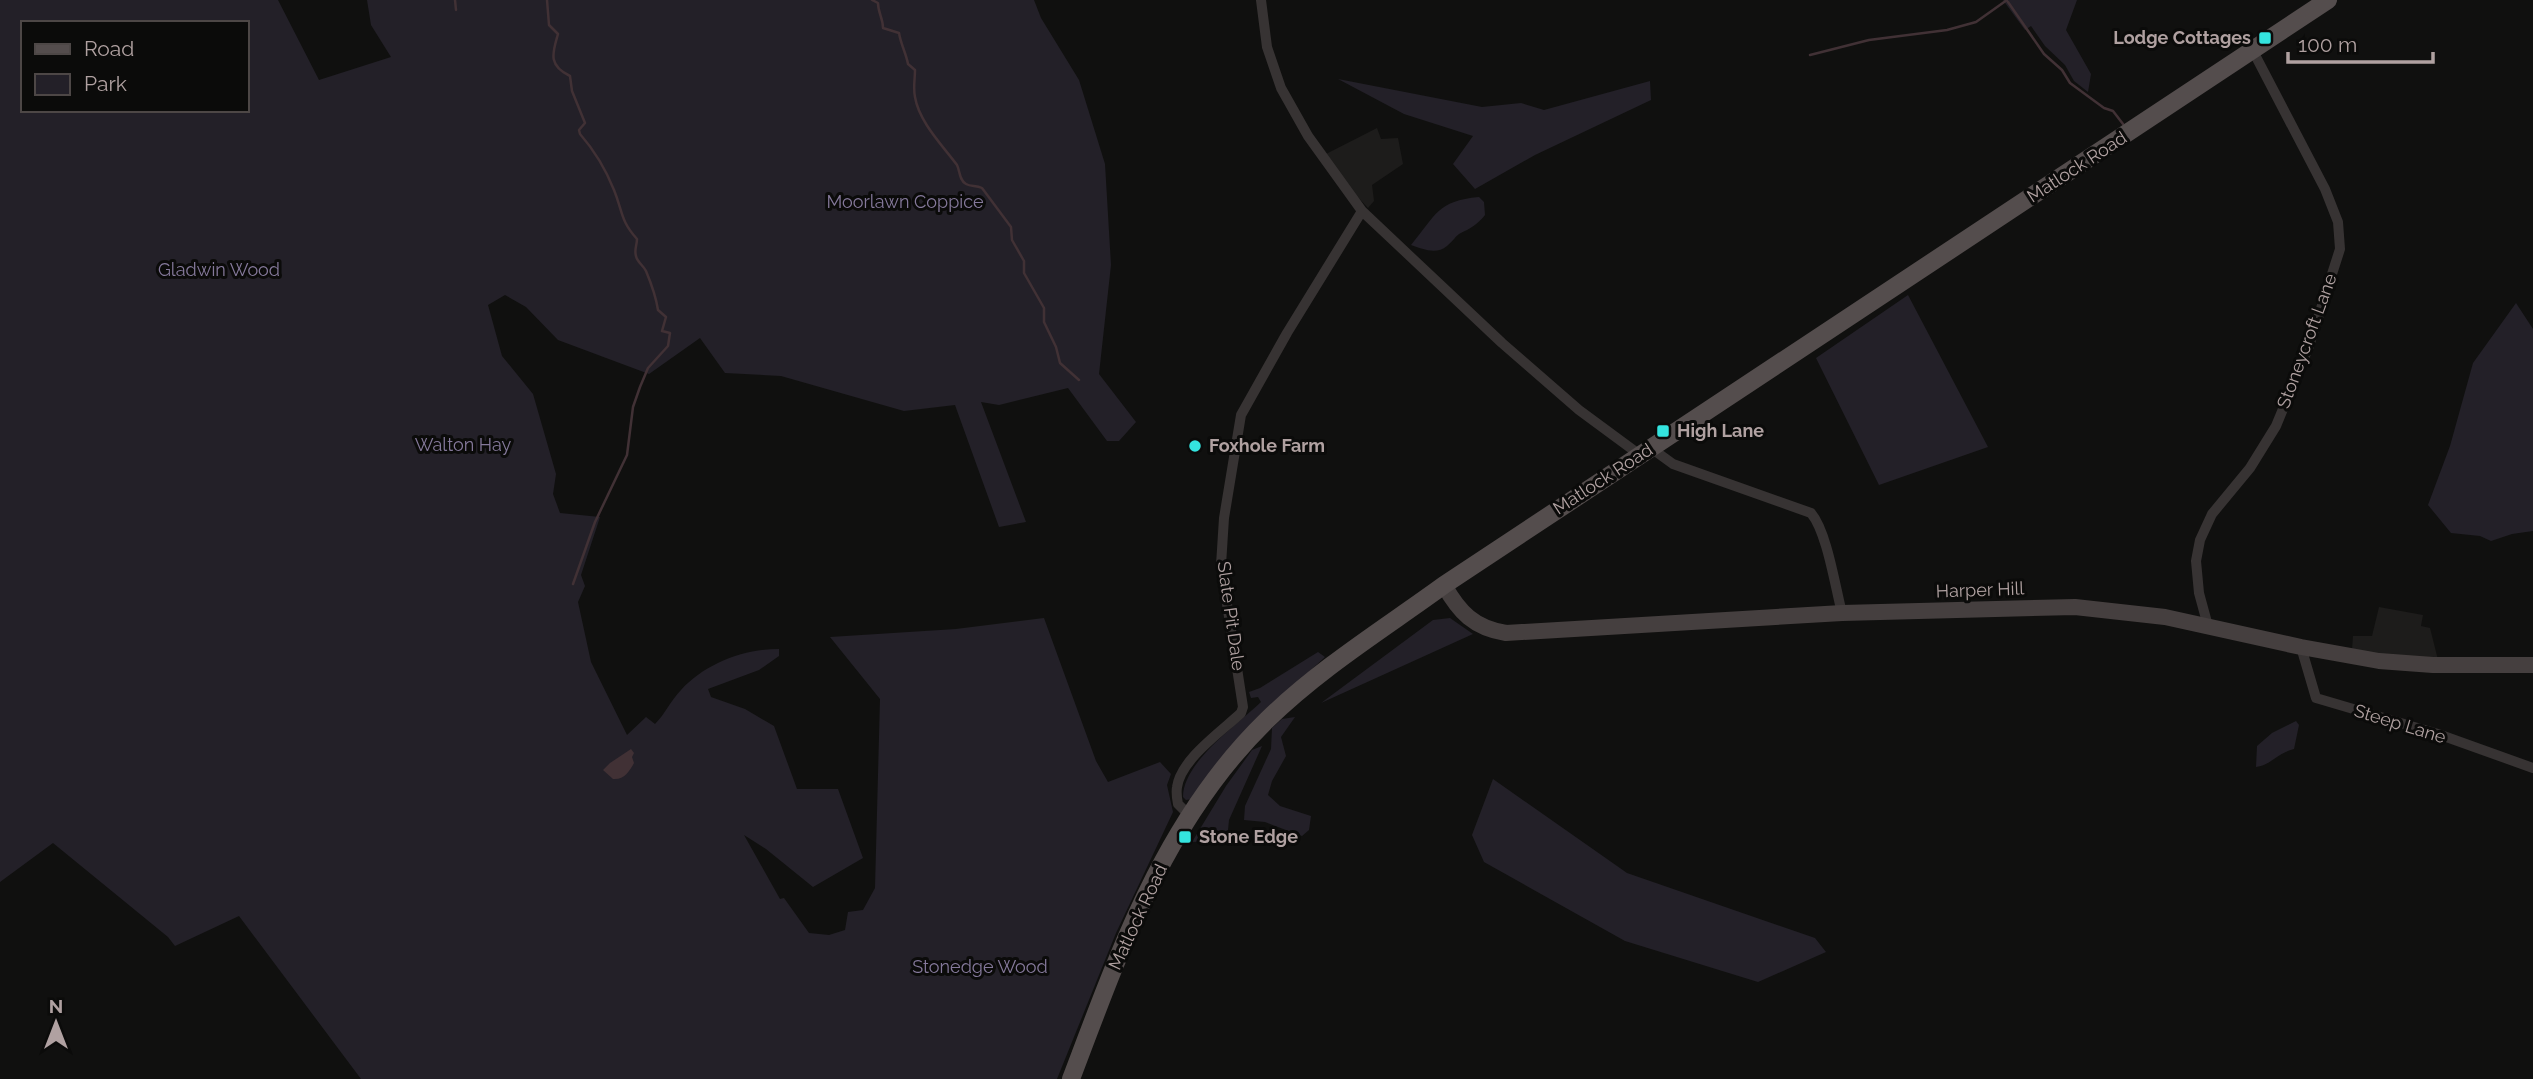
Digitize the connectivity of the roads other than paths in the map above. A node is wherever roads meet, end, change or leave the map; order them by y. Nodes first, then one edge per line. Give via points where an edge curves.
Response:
1 (1261, 0) edge
2 (2328, 0) edge
3 (2253, 51) junction
4 (1362, 211) junction
5 (1645, 452) junction
6 (1444, 585) junction
7 (1842, 613) junction
8 (2208, 626) junction
9 (2301, 647) junction
10 (2533, 665) edge
11 (2533, 768) edge
12 (1189, 815) junction
13 (1071, 1079) edge

1 - 4 street via 1267,47 1281,88 1308,136
2 - 3 main road, Matlock Road
3 - 5 main road, Matlock Road
3 - 8 street, Stoneycroft Lane via 2325,189 2338,222 2340,249 2309,346 2276,426 2212,514 2200,540 2196,561
4 - 5 street via 1580,410
4 - 12 street, Slate Pit Dale via 1241,415 1221,565 1243,707 1191,760 1177,786 1178,804
5 - 6 main road, Matlock Road
5 - 7 street via 1811,513 1822,535
6 - 7 street, Harper Hill via 1468,617 1486,630 1506,633
6 - 12 main road, Matlock Road via 1317,677 1267,720
7 - 8 street, Harper Hill via 2075,607
8 - 9 street, Harper Hill
9 - 10 street, Harper Hill via 2379,661
9 - 11 street, Steep Lane via 2316,698
12 - 13 main road, Matlock Road via 1129,928

